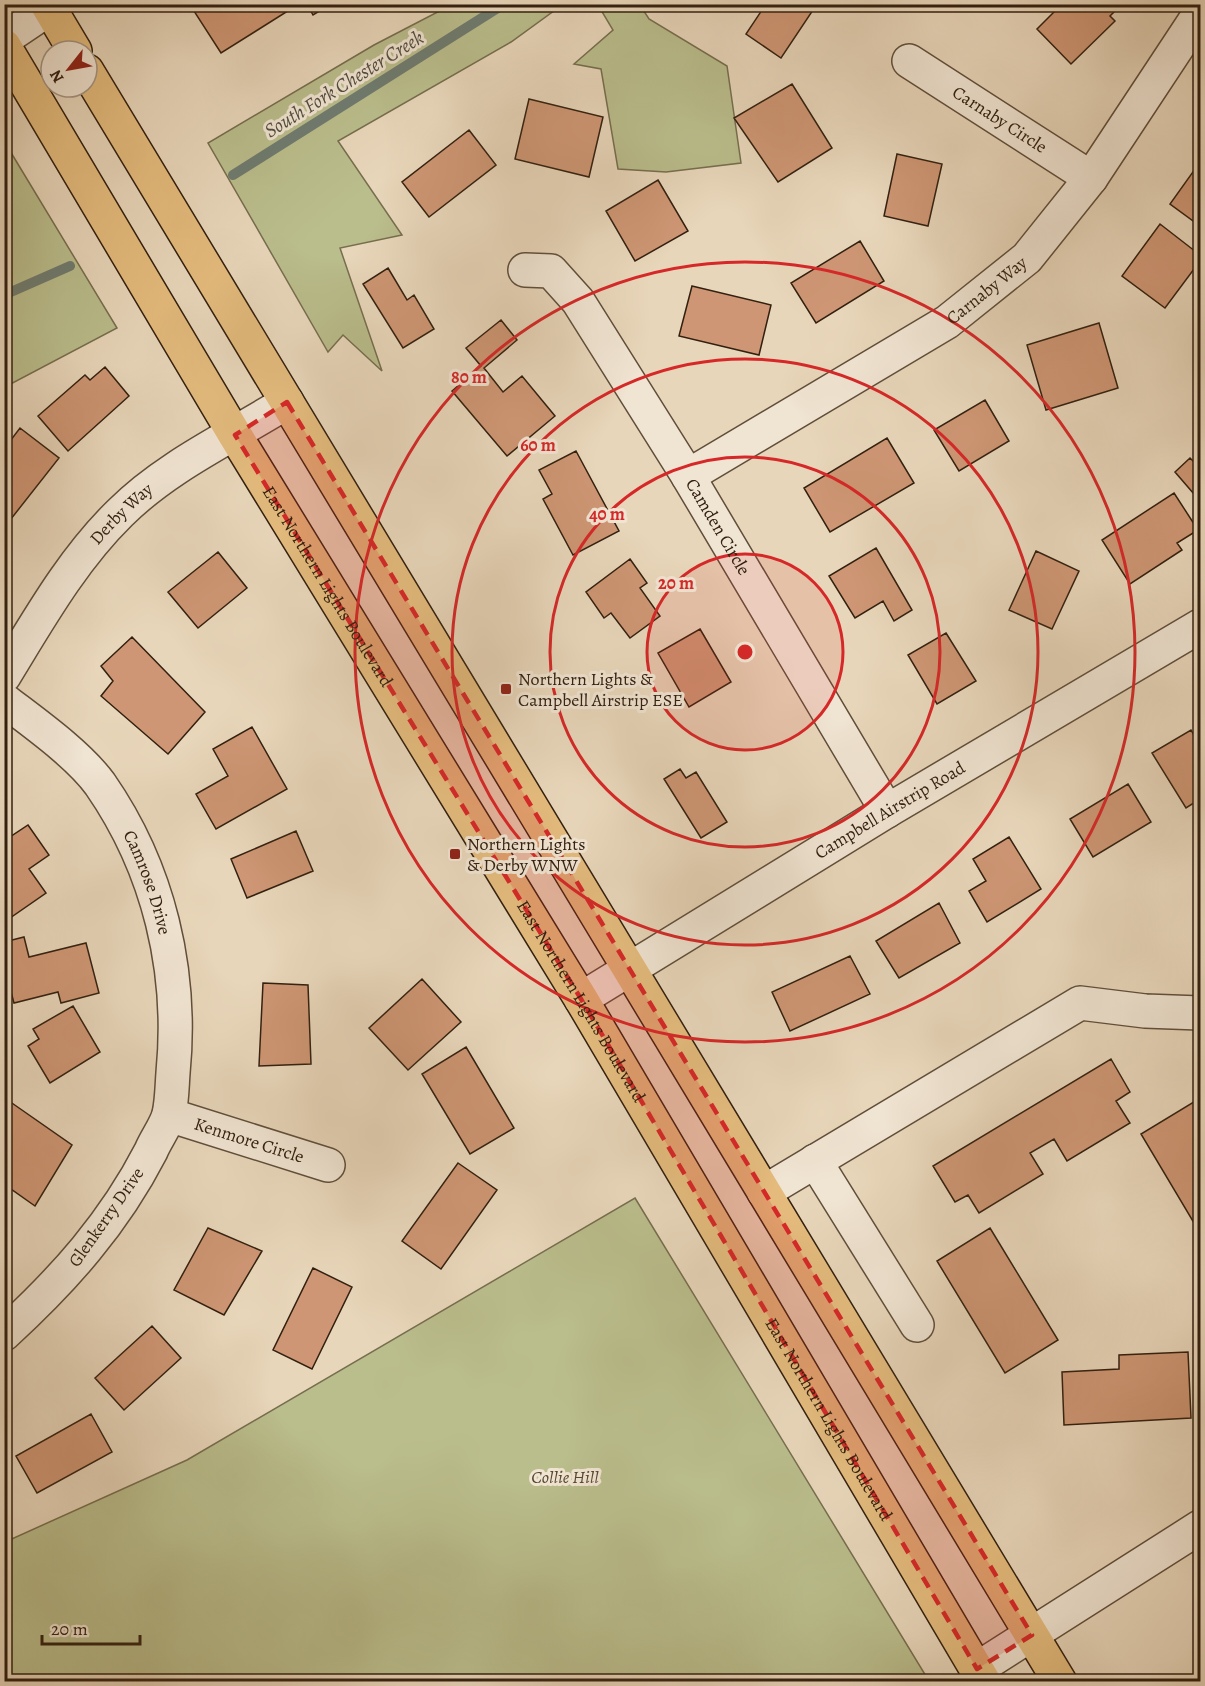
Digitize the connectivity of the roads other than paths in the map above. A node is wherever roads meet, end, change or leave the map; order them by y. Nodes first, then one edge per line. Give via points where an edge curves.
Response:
1 (51, 6) edge
2 (1200, 13) edge
3 (4, 39) edge
4 (69, 39) edge
5 (4, 46) edge
6 (909, 61) dead end
7 (99, 91) edge
8 (1091, 178) junction
9 (525, 270) dead end
10 (287, 402) junction
11 (235, 435) junction
12 (688, 476) junction
13 (1200, 626) edge
14 (4, 676) edge
15 (4, 700) edge
16 (887, 811) junction
17 (630, 969) junction
18 (580, 999) junction
19 (1200, 1013) edge
20 (169, 1115) junction
21 (815, 1161) junction
22 (328, 1165) dead end
23 (764, 1192) junction
24 (917, 1325) dead end
25 (4, 1334) edge
26 (1200, 1527) edge
27 (1032, 1635) junction
28 (980, 1675) edge
29 (1060, 1682) edge

1 - 3 street
1 - 4 main road
2 - 8 street, Carnaby Way
5 - 11 main road, East Northern Lights Boulevard
6 - 8 street, Carnaby Circle
7 - 10 main road
8 - 12 street, Carnaby Way via 1027,258 947,322
9 - 12 street, Camden Circle via 551,271 578,301
10 - 11 street, Derby Way
10 - 17 main road
11 - 14 street, Derby Way via 176,469 121,512 81,555
11 - 18 main road, East Northern Lights Boulevard
12 - 16 street, Camden Circle
13 - 16 street, Campbell Airstrip Road
15 - 20 street, Camrose Drive via 51,736 99,783 135,844 162,917 175,985
16 - 17 street, Campbell Airstrip Road
17 - 18 street, Campbell Airstrip Road
17 - 23 main road
18 - 28 main road, East Northern Lights Boulevard
19 - 21 street via 1080,1003
20 - 22 street, Kenmore Circle
20 - 25 street, Glenkerry Drive via 133,1186 85,1254
21 - 23 street
21 - 24 street
23 - 27 main road
26 - 27 street
27 - 28 street
27 - 29 main road

